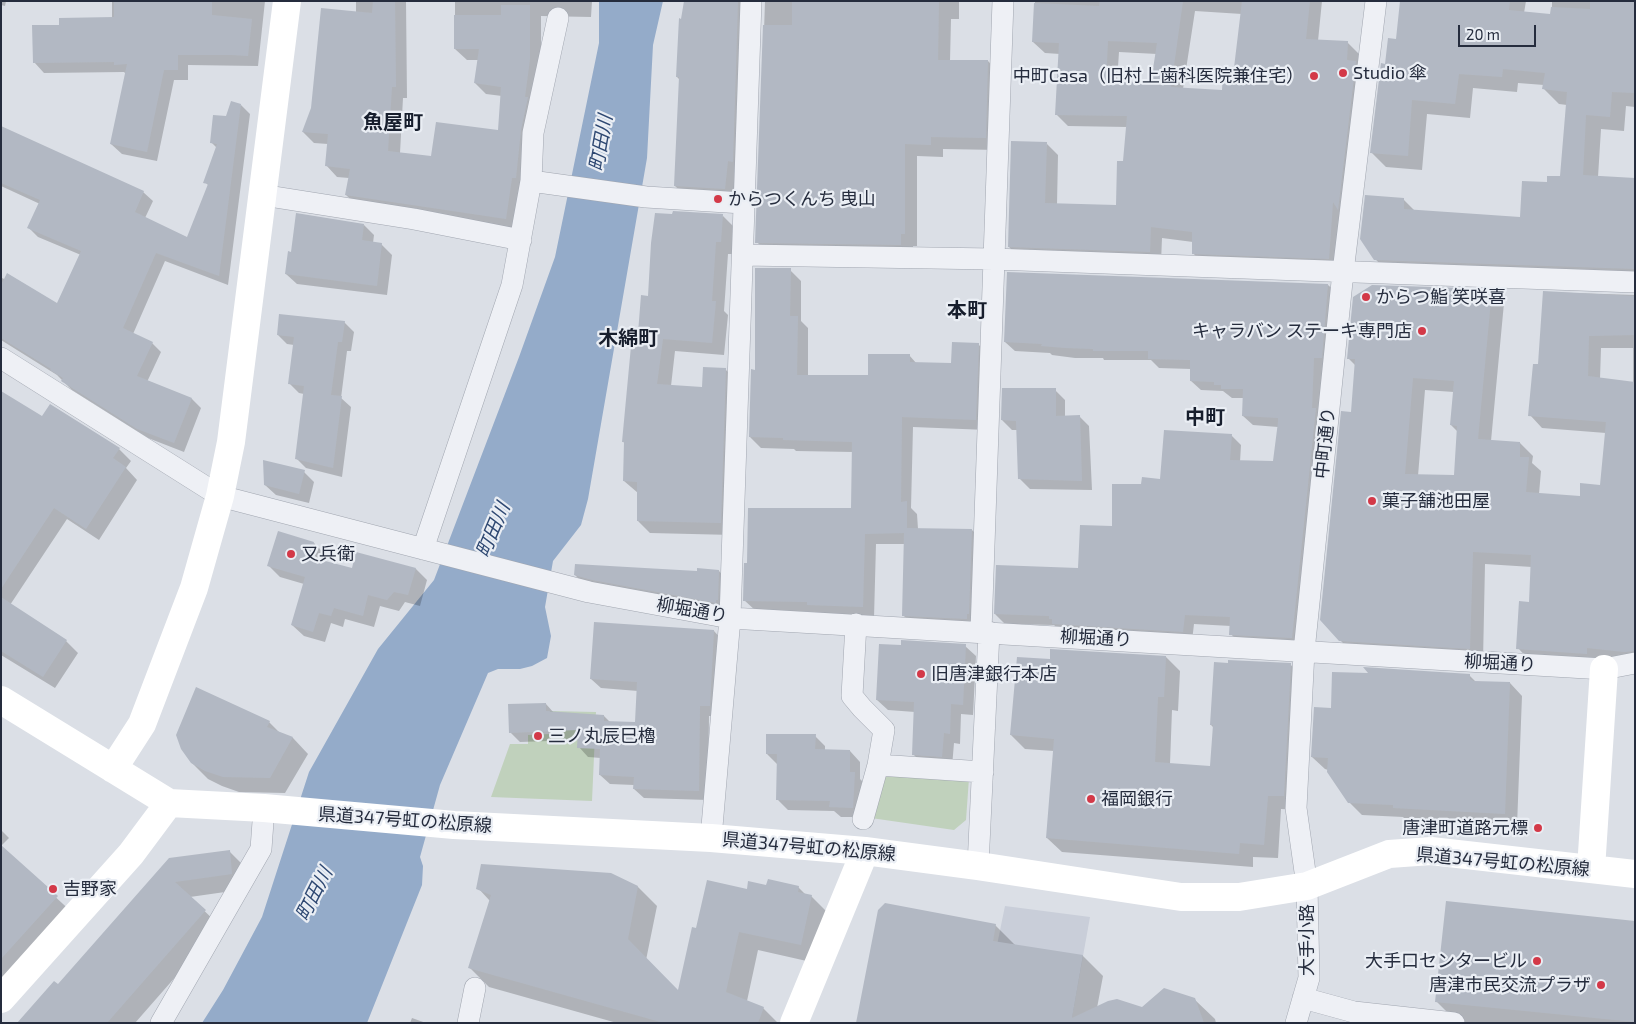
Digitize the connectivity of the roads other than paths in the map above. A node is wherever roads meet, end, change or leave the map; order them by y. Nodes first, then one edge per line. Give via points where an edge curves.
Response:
1 (287, 1) edge
2 (751, 1) edge
3 (1003, 1) edge
4 (1376, 1) edge
5 (558, 18) dead end
6 (531, 181) junction
7 (262, 195) junction
8 (743, 202) junction
9 (521, 240) junction
10 (743, 255) junction
11 (993, 259) junction
12 (1343, 272) junction
13 (1635, 282) edge
14 (1, 358) edge
15 (220, 496) junction
16 (423, 549) junction
17 (730, 618) junction
18 (856, 624) junction
19 (985, 632) junction
20 (1304, 651) junction
21 (1635, 663) edge
22 (1604, 669) junction
23 (1, 700) edge
24 (878, 765) junction
25 (113, 770) junction
26 (983, 772) junction
27 (169, 803) junction
28 (273, 809) junction
29 (863, 819) dead end
30 (711, 838) junction
31 (865, 851) junction
32 (978, 866) junction
33 (1591, 869) junction
34 (1635, 874) edge
35 (1307, 886) junction
36 (476, 988) dead end
37 (1303, 998) junction
38 (1, 999) edge
39 (162, 1023) edge
40 (468, 1023) edge
41 (794, 1023) edge
42 (1296, 1023) edge
43 (1454, 1023) edge

1 - 7 main road
2 - 8 street
3 - 11 street
4 - 12 street, 中町通り
5 - 6 street via 533,133
6 - 8 street via 646,197
6 - 9 street
7 - 9 street
7 - 15 main road via 231,442
8 - 10 street
9 - 16 street via 512,285
10 - 11 street
10 - 17 street
11 - 12 street
11 - 19 street
12 - 13 street
12 - 20 street, 中町通り
14 - 15 street, 柳堀通り
15 - 16 street, 柳堀通り
15 - 25 main road via 194,588 142,724
16 - 17 street, 柳堀通り via 589,592
17 - 18 street, 柳堀通り
17 - 30 street
18 - 19 street, 柳堀通り
18 - 24 street via 852,696 884,730
19 - 20 street, 柳堀通り
19 - 26 street
20 - 22 street, 柳堀通り
20 - 35 street, 中町通り via 1296,808
21 - 22 street, 柳堀通り
22 - 33 main road
23 - 25 main road, 県道347号虹の松原線
24 - 26 street
24 - 29 street
25 - 27 main road, 県道347号虹の松原線
26 - 32 street
27 - 28 main road, 県道347号虹の松原線
27 - 38 main road via 131,854
28 - 30 main road, 県道347号虹の松原線 via 454,825
28 - 39 street via 261,849
30 - 31 main road, 県道347号虹の松原線
31 - 32 main road, 県道347号虹の松原線
31 - 41 main road
32 - 35 main road, 県道347号虹の松原線 via 1181,897 1239,897
33 - 34 main road, 県道347号虹の松原線
33 - 35 main road, 県道347号虹の松原線 via 1431,851 1389,854
35 - 37 street, 大手小路 via 1309,978
36 - 40 street
37 - 42 street, 大手小路
37 - 43 street via 1354,1012

